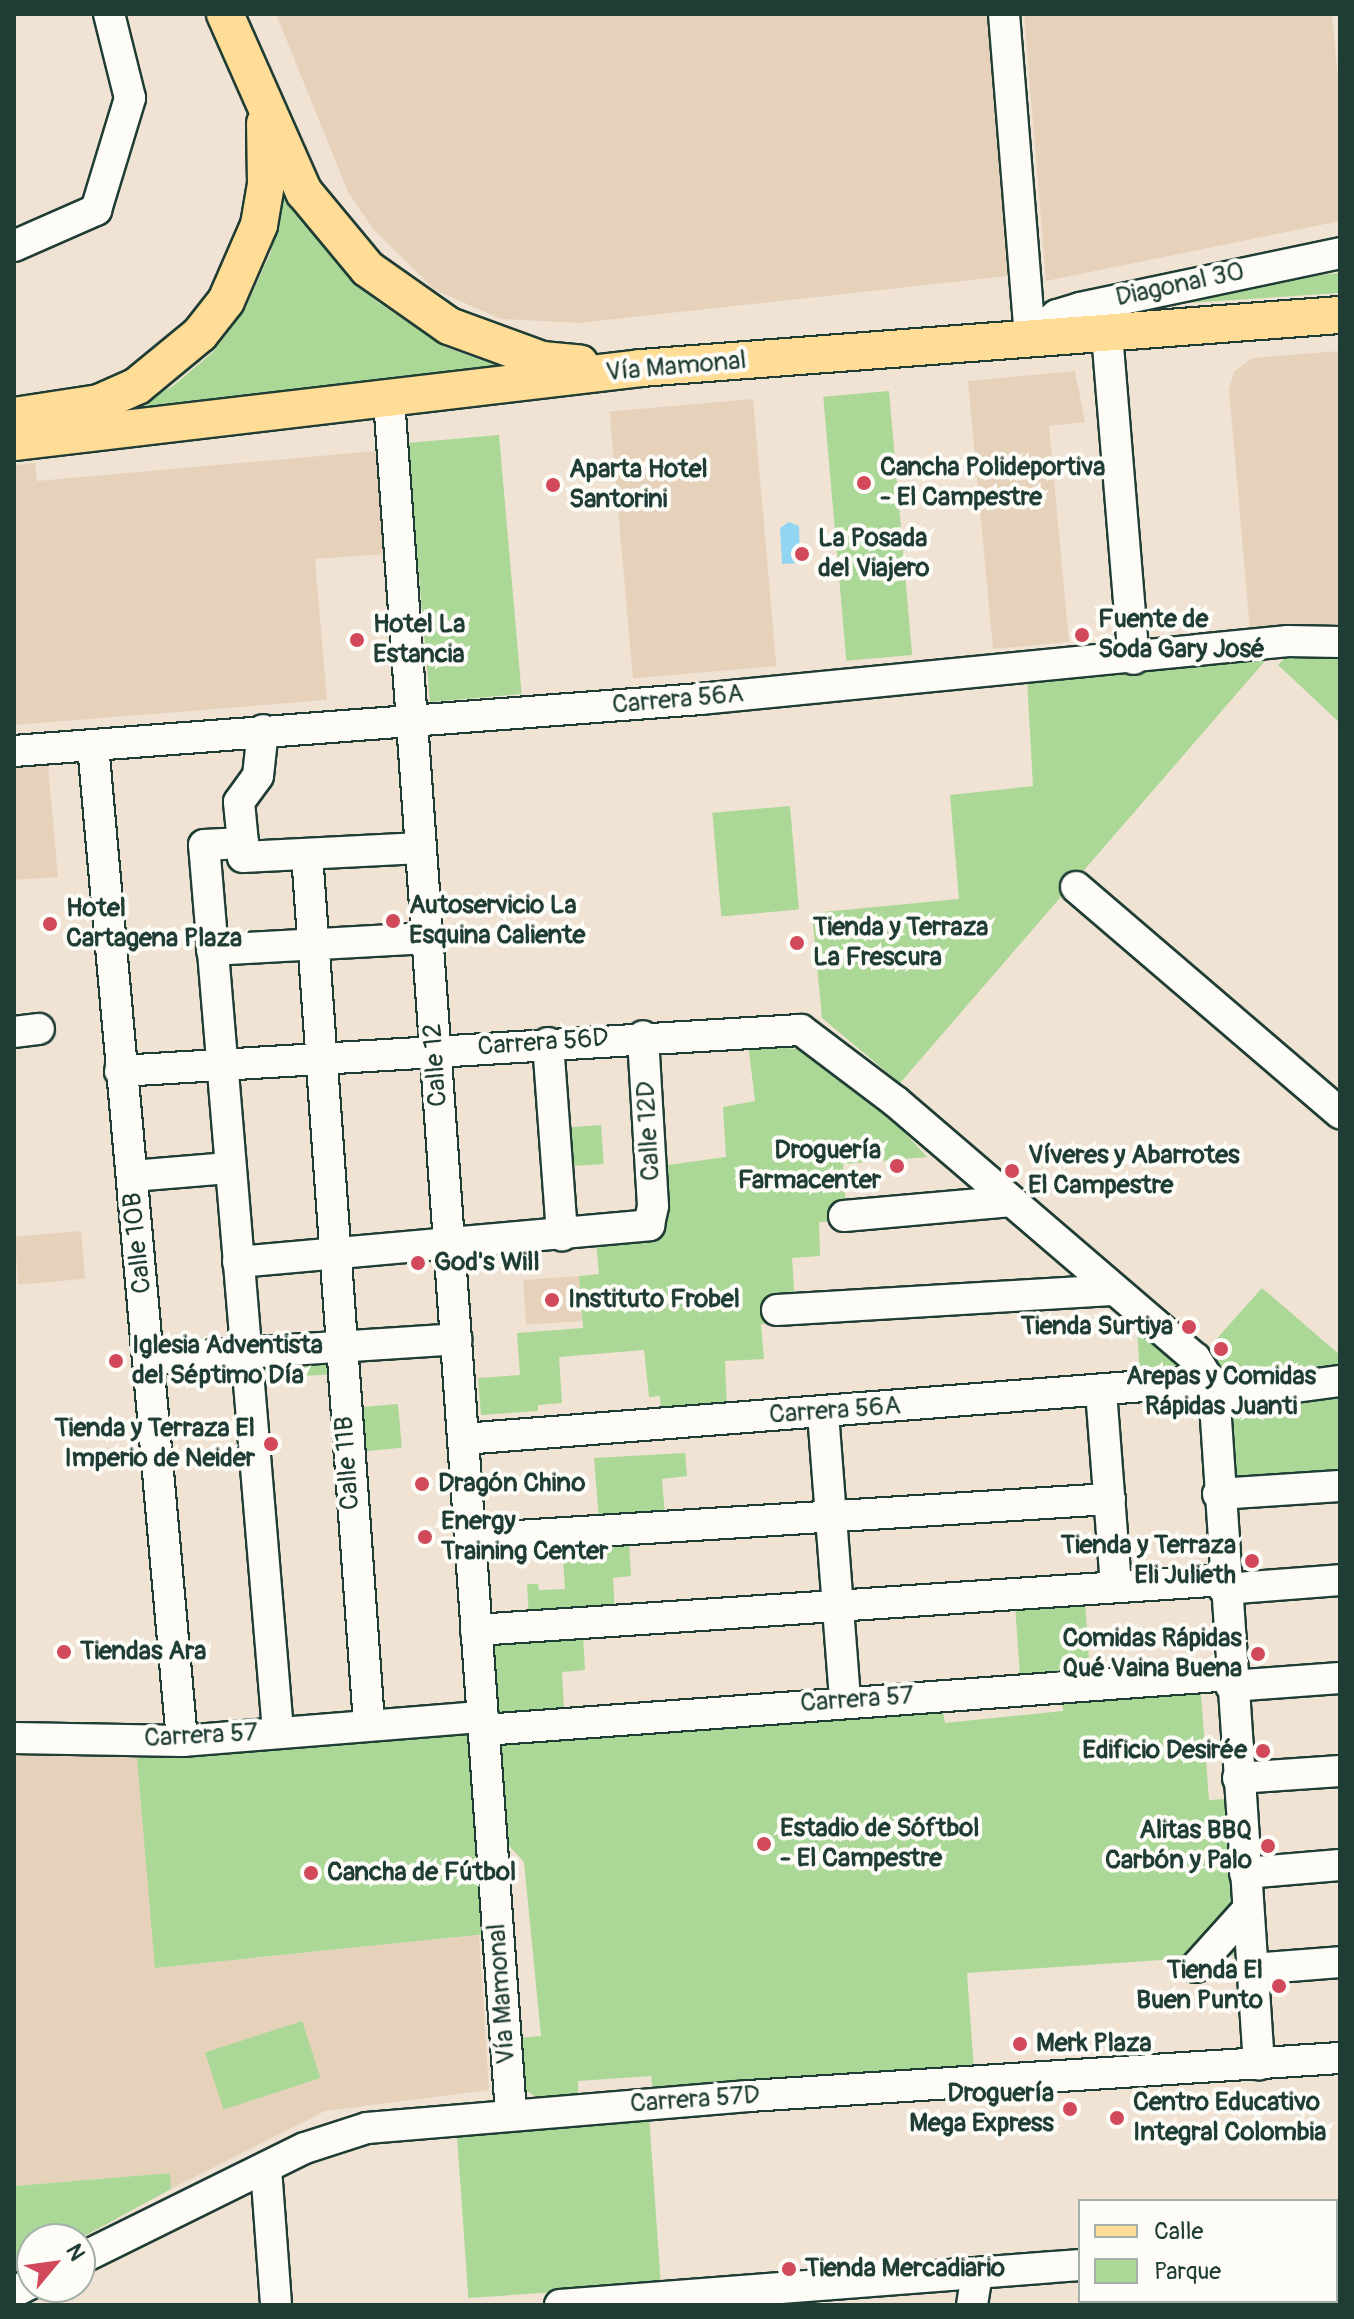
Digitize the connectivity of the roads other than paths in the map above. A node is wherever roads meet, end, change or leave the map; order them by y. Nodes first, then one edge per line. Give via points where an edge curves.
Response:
1 (109, 14) edge
2 (225, 14) edge
3 (1004, 14) edge
4 (262, 102) junction
5 (14, 246) edge
6 (1340, 253) edge
7 (1340, 315) edge
8 (1107, 334) junction
9 (1030, 339) junction
10 (641, 368) junction
11 (389, 399) junction
12 (14, 416) edge
13 (14, 442) edge
14 (1340, 642) edge
15 (1134, 659) junction
16 (412, 719) junction
17 (263, 730) junction
18 (93, 745) junction
19 (14, 751) edge
20 (243, 843) junction
21 (421, 848) junction
22 (307, 854) junction
23 (1076, 887) dead end
24 (427, 938) junction
25 (314, 945) junction
26 (212, 950) junction
27 (643, 1036) junction
28 (548, 1043) junction
29 (435, 1050) junction
30 (321, 1058) junction
31 (220, 1064) junction
32 (120, 1071) junction
33 (1340, 1113) edge
34 (229, 1168) junction
35 (132, 1176) junction
36 (1011, 1201) junction
37 (844, 1216) dead end
38 (562, 1235) junction
39 (450, 1246) junction
40 (336, 1255) junction
41 (238, 1262) junction
42 (1111, 1290) junction
43 (777, 1310) dead end
44 (456, 1339) junction
45 (341, 1347) junction
46 (244, 1352) junction
47 (150, 1359) junction
48 (1340, 1381) edge
49 (1211, 1385) junction
50 (1101, 1391) junction
51 (823, 1413) junction
52 (463, 1439) junction
53 (1340, 1486) edge
54 (1218, 1494) junction
55 (1110, 1499) junction
56 (831, 1514) junction
57 (470, 1539) junction
58 (1340, 1580) edge
59 (1224, 1584) junction
60 (1116, 1586) junction
61 (838, 1605) junction
62 (476, 1630) junction
63 (1340, 1678) edge
64 (1231, 1681) junction
65 (845, 1700) junction
66 (369, 1724) junction
67 (483, 1724) junction
68 (278, 1731) junction
69 (14, 1738) edge
70 (182, 1741) junction
71 (1340, 1771) edge
72 (1238, 1778) junction
73 (1340, 1865) edge
74 (1245, 1873) junction
75 (1248, 1909) junction
76 (1340, 1962) edge
77 (1196, 1967) dead end
78 (1252, 1969) junction
79 (1340, 2058) edge
80 (1259, 2065) junction
81 (511, 2114) junction
82 (266, 2168) junction
83 (96, 2251) edge
84 (1078, 2265) edge
85 (977, 2274) junction
86 (876, 2294) edge
87 (791, 2296) edge
88 (699, 2300) edge
89 (276, 2305) edge
90 (560, 2305) edge
91 (972, 2305) edge

1 - 5 street via 130,98 96,210
2 - 4 main road
3 - 9 street
4 - 10 main road via 304,192 368,269 449,326 542,360
4 - 12 main road via 268,143 264,198 245,264 226,301 170,362 99,403
6 - 9 street, Diagonal 30 via 1080,308 1057,315
7 - 8 main road, Vía Mamonal
8 - 9 main road, Vía Mamonal
8 - 15 street
9 - 10 main road, Vía Mamonal
10 - 11 main road, Vía Mamonal
11 - 13 main road, Vía Mamonal
11 - 16 street, Calle 12
14 - 15 street, Carrera 56A via 1288,641
15 - 16 street, Carrera 56A
16 - 17 street, Carrera 56A
16 - 21 street, Calle 12
17 - 18 street, Carrera 56A
17 - 20 street via 258,776 239,802
18 - 19 street, Carrera 56A
18 - 32 street, Calle 10B
20 - 22 street via 243,857
20 - 26 street via 204,845
21 - 22 street
21 - 24 street, Calle 12
22 - 25 street, Calle 11B
23 - 33 street
24 - 25 street
24 - 29 street, Calle 12
25 - 26 street
25 - 30 street, Calle 11B
26 - 31 street
27 - 28 street, Carrera 56D
27 - 36 street, Carrera 56D via 783,1028 820,1040
27 - 38 street, Calle 12D via 653,1206 649,1225
28 - 29 street, Carrera 56D
28 - 38 street
29 - 30 street, Carrera 56D
29 - 39 street, Calle 12
30 - 31 street, Carrera 56D
30 - 40 street, Calle 11B
31 - 32 street, Carrera 56D
31 - 34 street
32 - 35 street, Calle 10B
34 - 35 street
34 - 41 street
35 - 47 street, Calle 10B
36 - 37 street
36 - 42 street
38 - 39 street
39 - 40 street
39 - 44 street, Calle 12
40 - 41 street
40 - 45 street, Calle 11B
41 - 46 street
42 - 43 street
42 - 49 street via 1195,1358
44 - 45 street
44 - 52 street, Calle 12
45 - 46 street
45 - 66 street, Calle 11B
46 - 47 street
46 - 68 street
47 - 70 street, Calle 10B
48 - 49 street, Carrera 56A via 1251,1393
49 - 50 street, Carrera 56A
49 - 54 street
50 - 51 street, Carrera 56A
50 - 55 street
51 - 52 street, Carrera 56A
51 - 56 street
52 - 57 street, Calle 12
53 - 54 street
54 - 59 street
55 - 56 street
55 - 60 street
56 - 57 street
56 - 61 street
57 - 62 street, Calle 12
58 - 59 street
59 - 60 street
59 - 64 street
60 - 61 street
61 - 62 street
61 - 65 street
62 - 67 street, Calle 12
63 - 64 street, Carrera 57
64 - 65 street, Carrera 57
64 - 72 street
65 - 67 street, Carrera 57
66 - 67 street, Carrera 57
66 - 68 street, Carrera 57
67 - 81 street, Vía Mamonal
68 - 70 street, Carrera 57
69 - 70 street, Carrera 57
71 - 72 street
72 - 74 street
73 - 74 street
74 - 75 street
75 - 77 street
75 - 78 street
76 - 78 street
78 - 80 street
79 - 80 street, Carrera 57D
80 - 81 street, Carrera 57D
81 - 82 street, Carrera 57D via 347,2132
82 - 83 street, Carrera 57D
82 - 89 street
84 - 85 street
85 - 86 street
85 - 91 street
86 - 87 street
87 - 88 street
88 - 90 street

